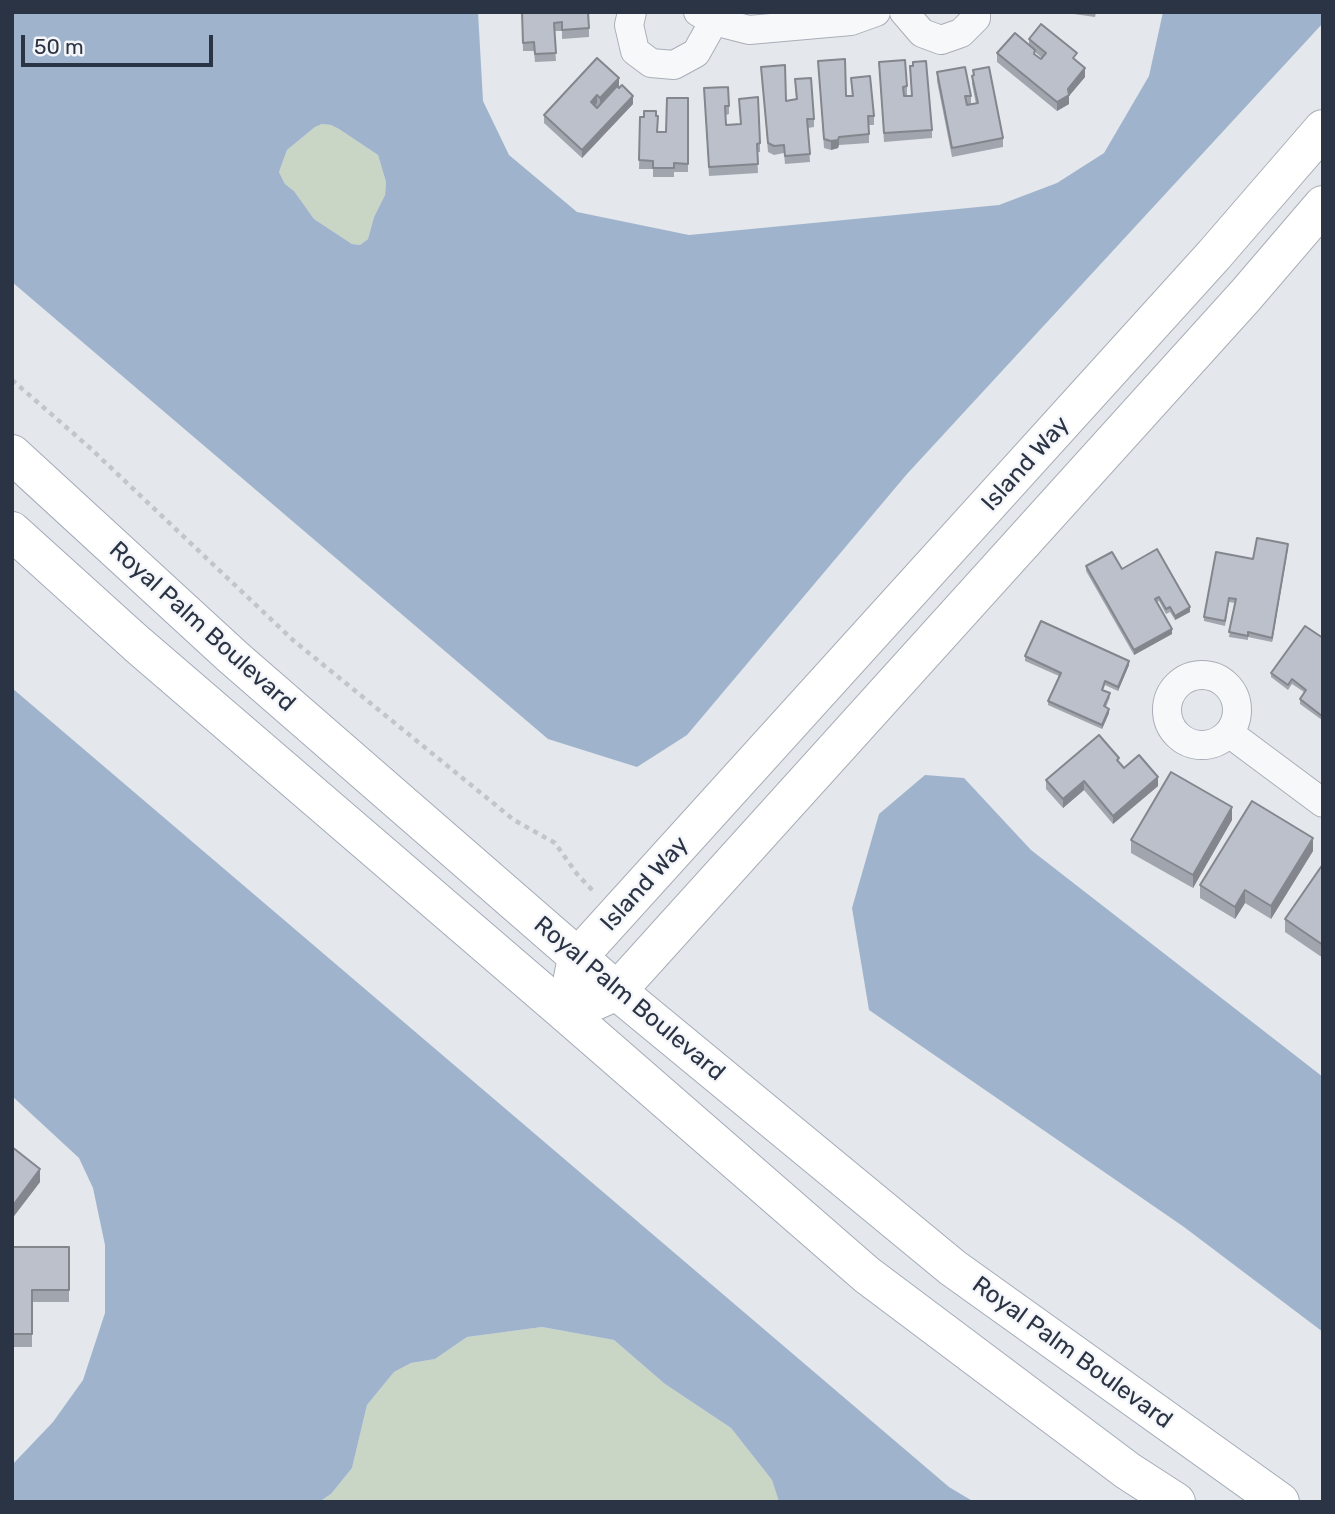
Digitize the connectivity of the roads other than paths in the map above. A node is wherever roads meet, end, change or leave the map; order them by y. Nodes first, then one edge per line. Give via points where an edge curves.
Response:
1 (632, 12) edge
2 (876, 12) edge
3 (904, 12) edge
4 (976, 12) edge
5 (706, 17) edge
6 (1323, 129) edge
7 (1323, 205) edge
8 (12, 454) edge
9 (12, 531) edge
10 (1229, 733) dead end
11 (1323, 803) edge
12 (578, 958) junction
13 (617, 991) junction
14 (566, 1013) junction
15 (1176, 1502) edge
16 (1280, 1502) edge

1 - 5 street via 629,25 635,51 651,63 674,65 696,53
2 - 5 street via 851,21 749,30
3 - 4 street via 922,33 941,40 961,33
6 - 12 main road, Island Way
7 - 13 main road, Island Way
8 - 12 main road, Royal Palm Boulevard via 233,657
9 - 14 main road, Royal Palm Boulevard
10 - 11 street
12 - 13 main road, Royal Palm Boulevard
12 - 14 main road, Island Way
13 - 14 main road, Island Way
13 - 16 main road, Royal Palm Boulevard via 953,1268
14 - 15 main road, Royal Palm Boulevard via 867,1275

